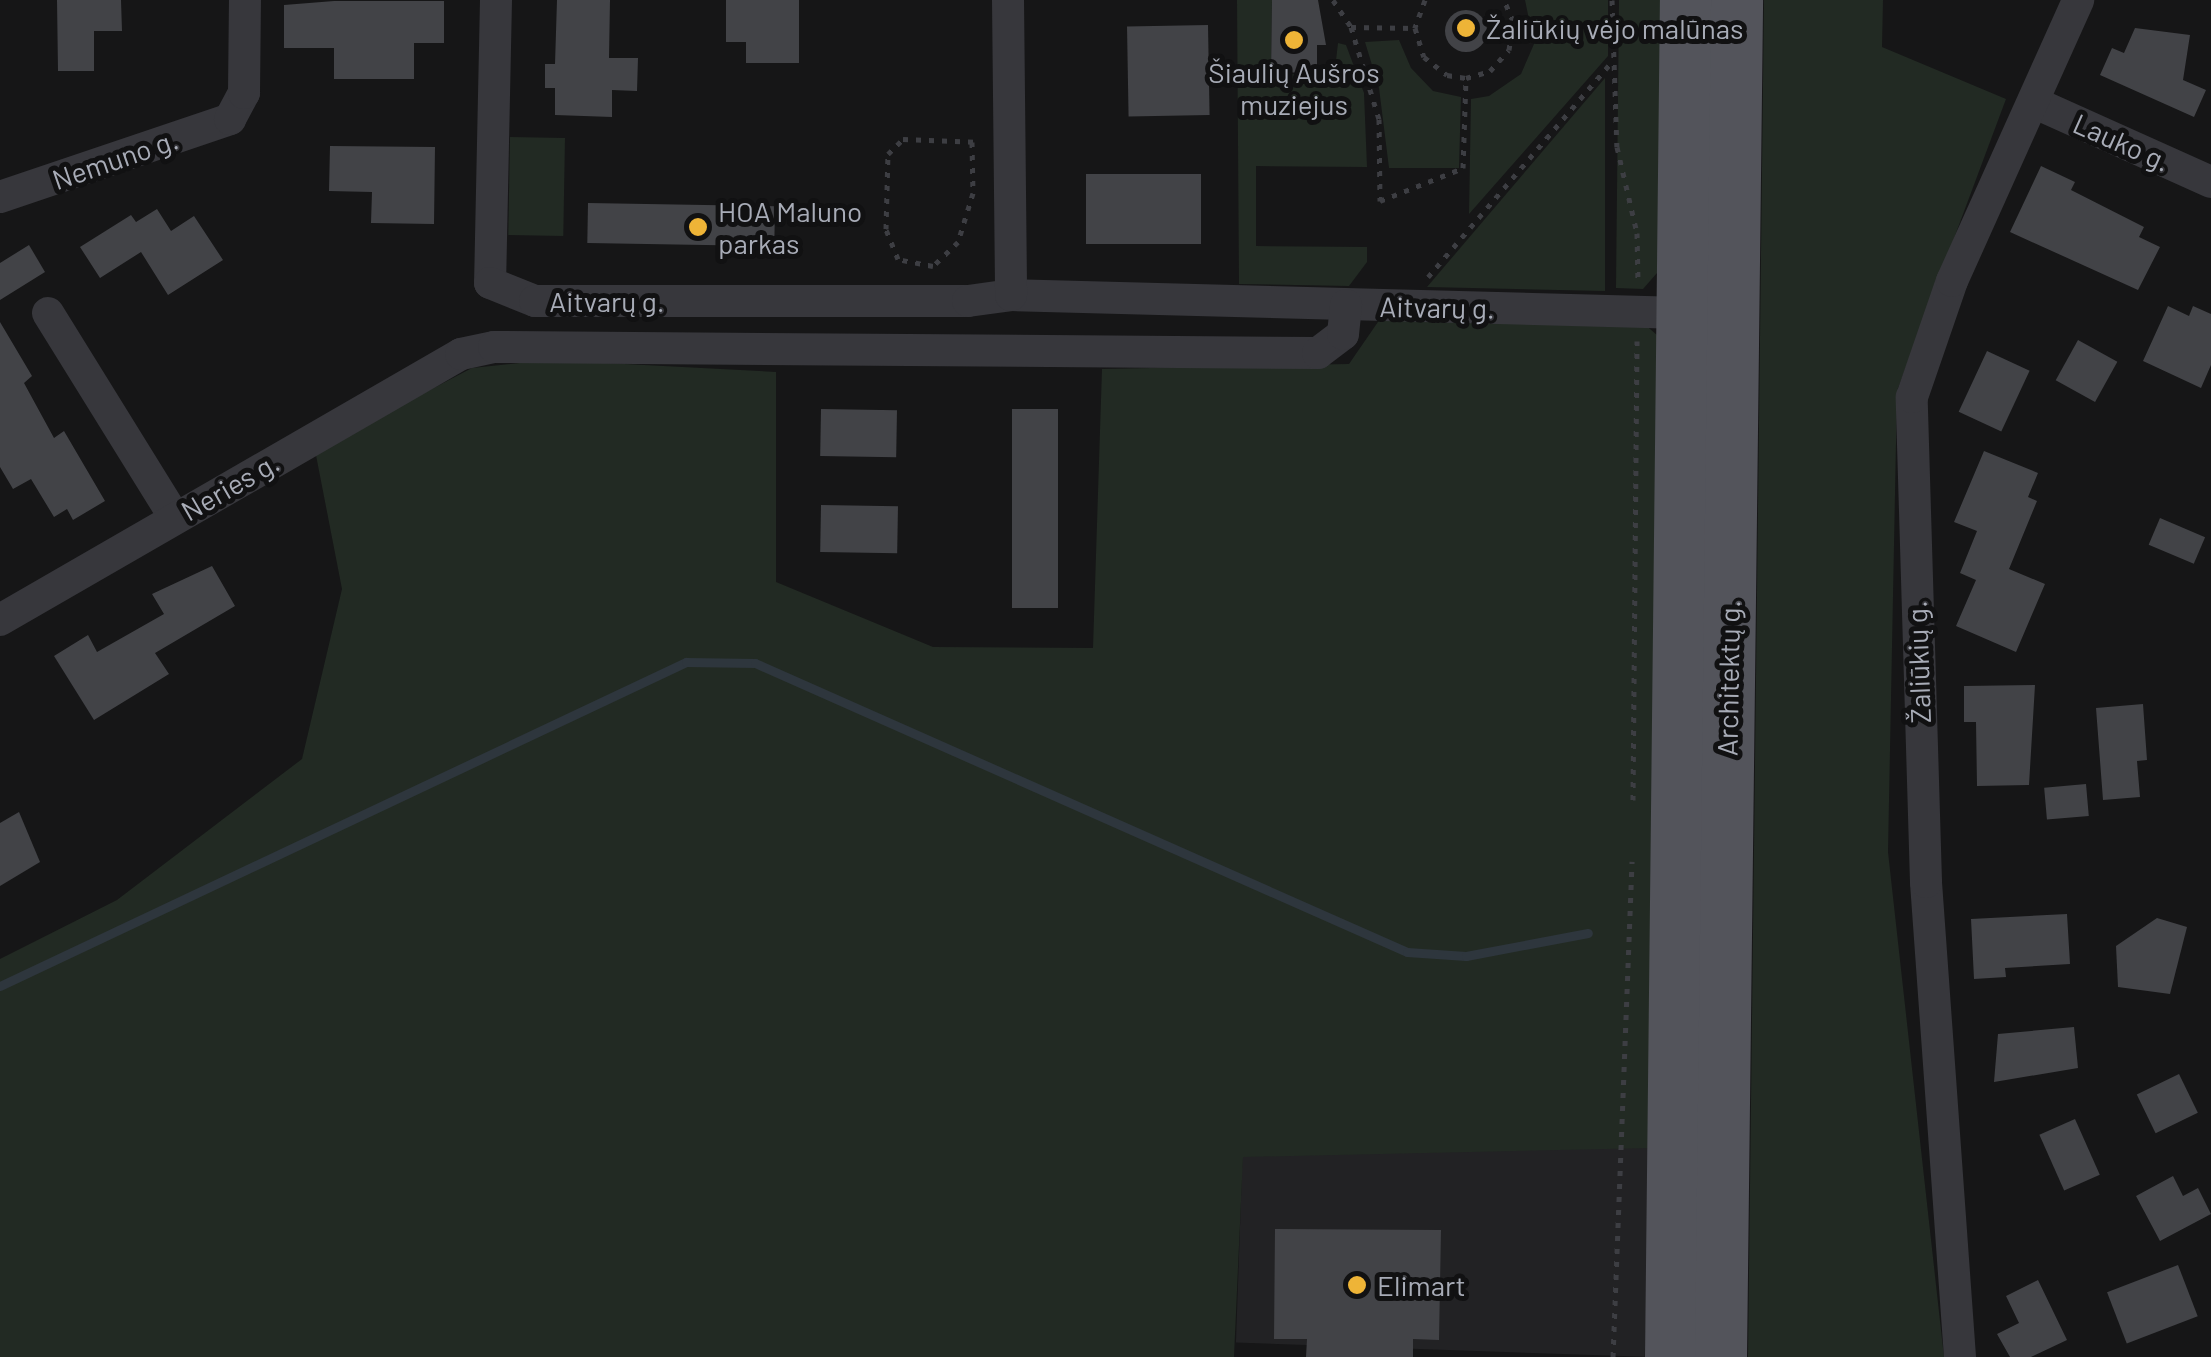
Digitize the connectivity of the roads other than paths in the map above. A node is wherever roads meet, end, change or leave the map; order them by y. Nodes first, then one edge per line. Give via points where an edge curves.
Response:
1 (245, 0) edge
2 (496, 0) edge
3 (1008, 0) edge
4 (1686, 0) edge
5 (1736, 0) edge
6 (2078, 0) edge
7 (2034, 102) junction
8 (2211, 182) edge
9 (0, 197) edge
10 (1011, 296) junction
11 (1346, 305) junction
12 (48, 312) dead end
13 (1661, 312) junction
14 (174, 518) junction
15 (0, 620) edge
16 (1703, 767) junction
17 (1671, 1357) edge
18 (1721, 1357) edge
19 (1960, 1357) edge

1 - 9 street, Nemuno g. via 244,93 230,119
2 - 10 street, Aitvarų g. via 490,283 535,302
3 - 10 street
4 - 13 main road, Architektų g.
5 - 16 main road, Architektų g.
6 - 7 street, Žaliūkių g.
7 - 8 street, Lauko g.
7 - 19 street, Žaliūkių g. via 1952,281 1912,397 1926,882
10 - 11 street, Aitvarų g.
11 - 13 street, Aitvarų g.
11 - 14 street, Neries g. via 1342,334 1318,354 494,347 461,354
12 - 14 street
13 - 16 main road, Architektų g.
14 - 15 street, Neries g.
16 - 17 main road, Architektų g.
16 - 18 main road, Architektų g.

